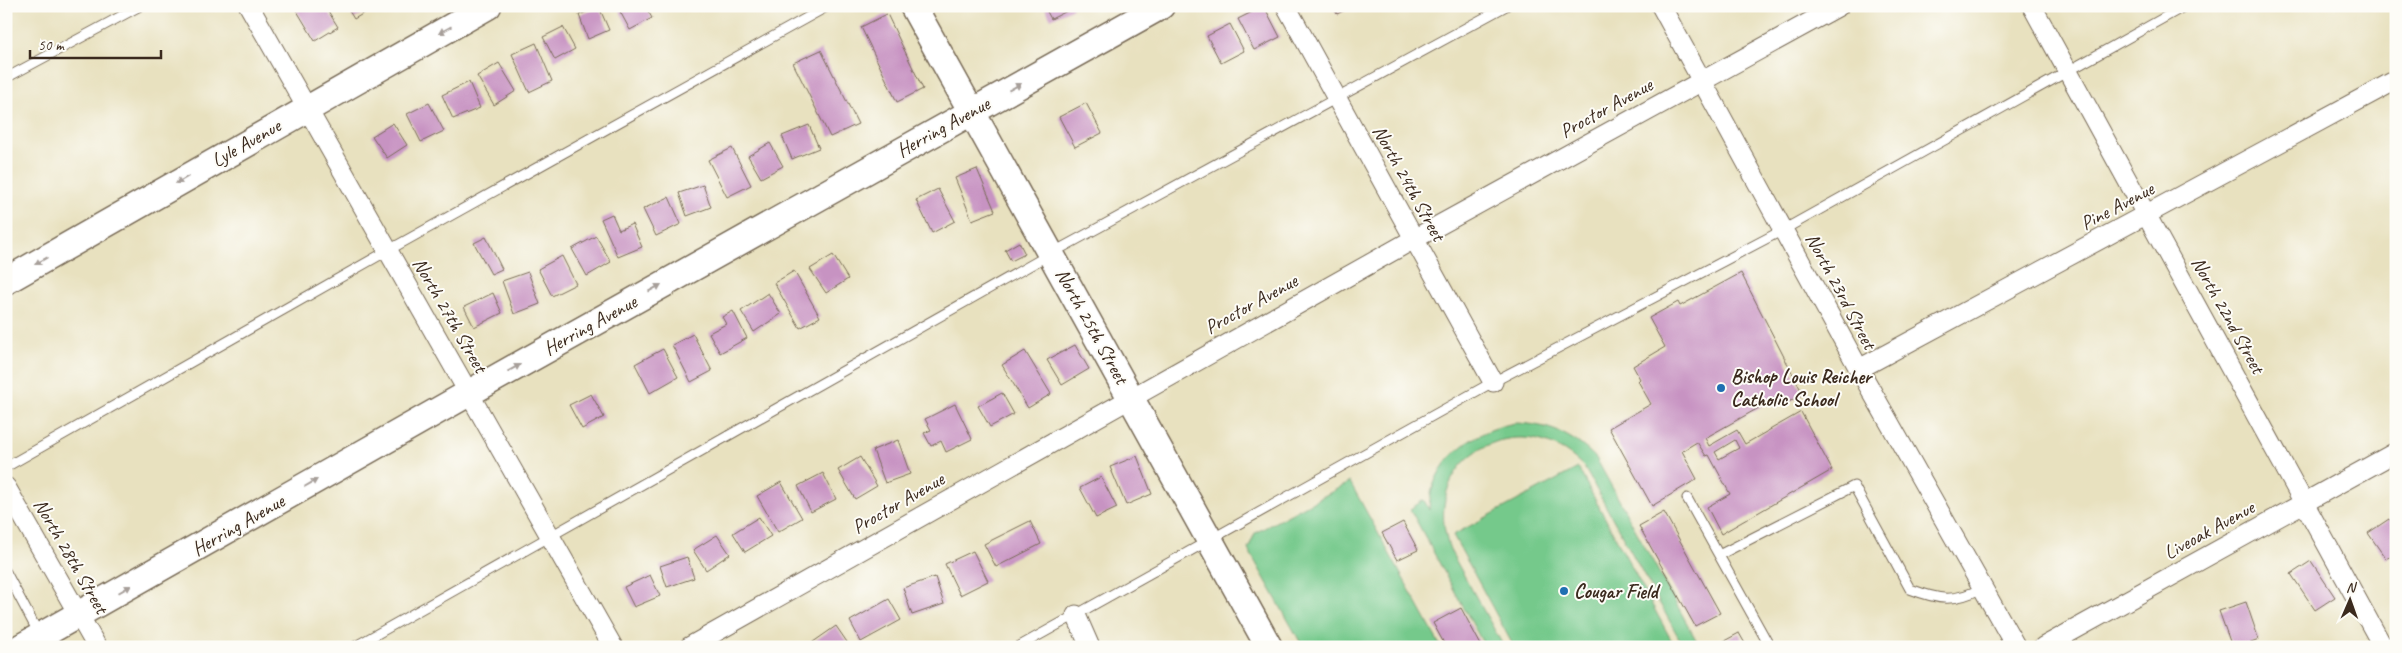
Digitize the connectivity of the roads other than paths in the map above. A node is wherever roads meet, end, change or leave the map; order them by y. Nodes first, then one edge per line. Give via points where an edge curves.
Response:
1 (140, 6) edge
2 (249, 6) edge
3 (488, 6) edge
4 (828, 6) edge
5 (913, 6) edge
6 (1161, 6) edge
7 (1286, 6) edge
8 (1506, 6) edge
9 (1661, 6) edge
10 (1838, 6) edge
11 (2032, 6) edge
12 (2185, 6) edge
13 (2068, 72) junction
14 (6, 78) edge
15 (2396, 80) edge
16 (1702, 81) junction
17 (1336, 98) junction
18 (306, 108) junction
19 (973, 111) junction
20 (2148, 215) junction
21 (1783, 230) junction
22 (1414, 239) junction
23 (387, 251) junction
24 (1052, 253) junction
25 (6, 281) edge
26 (1858, 370) junction
27 (1492, 382) junction
28 (469, 393) junction
29 (1131, 396) junction
30 (2396, 452) edge
31 (6, 467) edge
32 (8, 493) edge
33 (1688, 498) dead end
34 (2304, 502) junction
35 (550, 535) junction
36 (1210, 539) junction
37 (1719, 555) junction
38 (6, 572) edge
39 (1982, 588) junction
40 (79, 615) junction
41 (1076, 615) junction
42 (2396, 640) edge
43 (31, 641) edge
44 (98, 647) edge
45 (354, 647) edge
46 (613, 647) edge
47 (690, 647) edge
48 (1018, 647) edge
49 (1090, 647) edge
50 (1269, 647) edge
51 (1770, 647) edge
52 (2016, 647) edge
53 (2043, 647) edge
54 (2383, 647) edge

1 - 14 lane
2 - 18 street, North 27th Street
3 -> 18 main road, Lyle Avenue
4 - 23 lane
5 - 19 main road, North 25th Street
19 -> 6 main road, Herring Avenue
7 - 17 street, North 24th Street
8 - 17 lane
9 - 16 street, North 23rd Street
10 - 16 street, Proctor Avenue
11 - 13 street, North 22nd Street
12 - 13 lane
13 - 20 street, North 22nd Street
13 - 21 lane
15 - 20 street, Pine Avenue
16 - 21 street, North 23rd Street
16 - 22 street, Proctor Avenue
17 - 22 street, North 24th Street
17 - 24 lane
18 - 23 street, North 27th Street
18 -> 25 main road, Lyle Avenue
19 - 24 main road, North 25th Street
28 -> 19 main road, Herring Avenue
20 - 26 street, Pine Avenue
20 - 34 street, North 22nd Street
21 - 26 street, North 23rd Street
21 - 27 lane
22 - 27 street, North 24th Street
22 - 29 street, Proctor Avenue
23 - 28 street, North 27th Street
23 - 31 lane
24 - 29 main road, North 25th Street
24 - 35 lane
26 - 39 street, North 23rd Street
27 - 36 lane
28 - 35 street, North 27th Street
40 -> 28 main road, Herring Avenue
29 - 36 main road, North 25th Street
29 - 47 street, Proctor Avenue
30 - 34 street, Liveoak Avenue
32 - 40 street, North 28th Street
33 - 37 lane
34 - 53 street, Liveoak Avenue
34 - 54 street, North 22nd Street
35 - 45 lane
35 - 46 street, North 27th Street
36 - 41 lane
36 - 50 main road, North 25th Street
37 - 39 lane via 1854,486 1910,588 1946,600 1966,597
37 - 51 lane
38 - 43 lane
39 - 52 street, North 23rd Street
40 - 43 main road, Herring Avenue
40 - 44 street, North 28th Street
41 - 48 lane
41 - 49 street
42 - 54 lane

